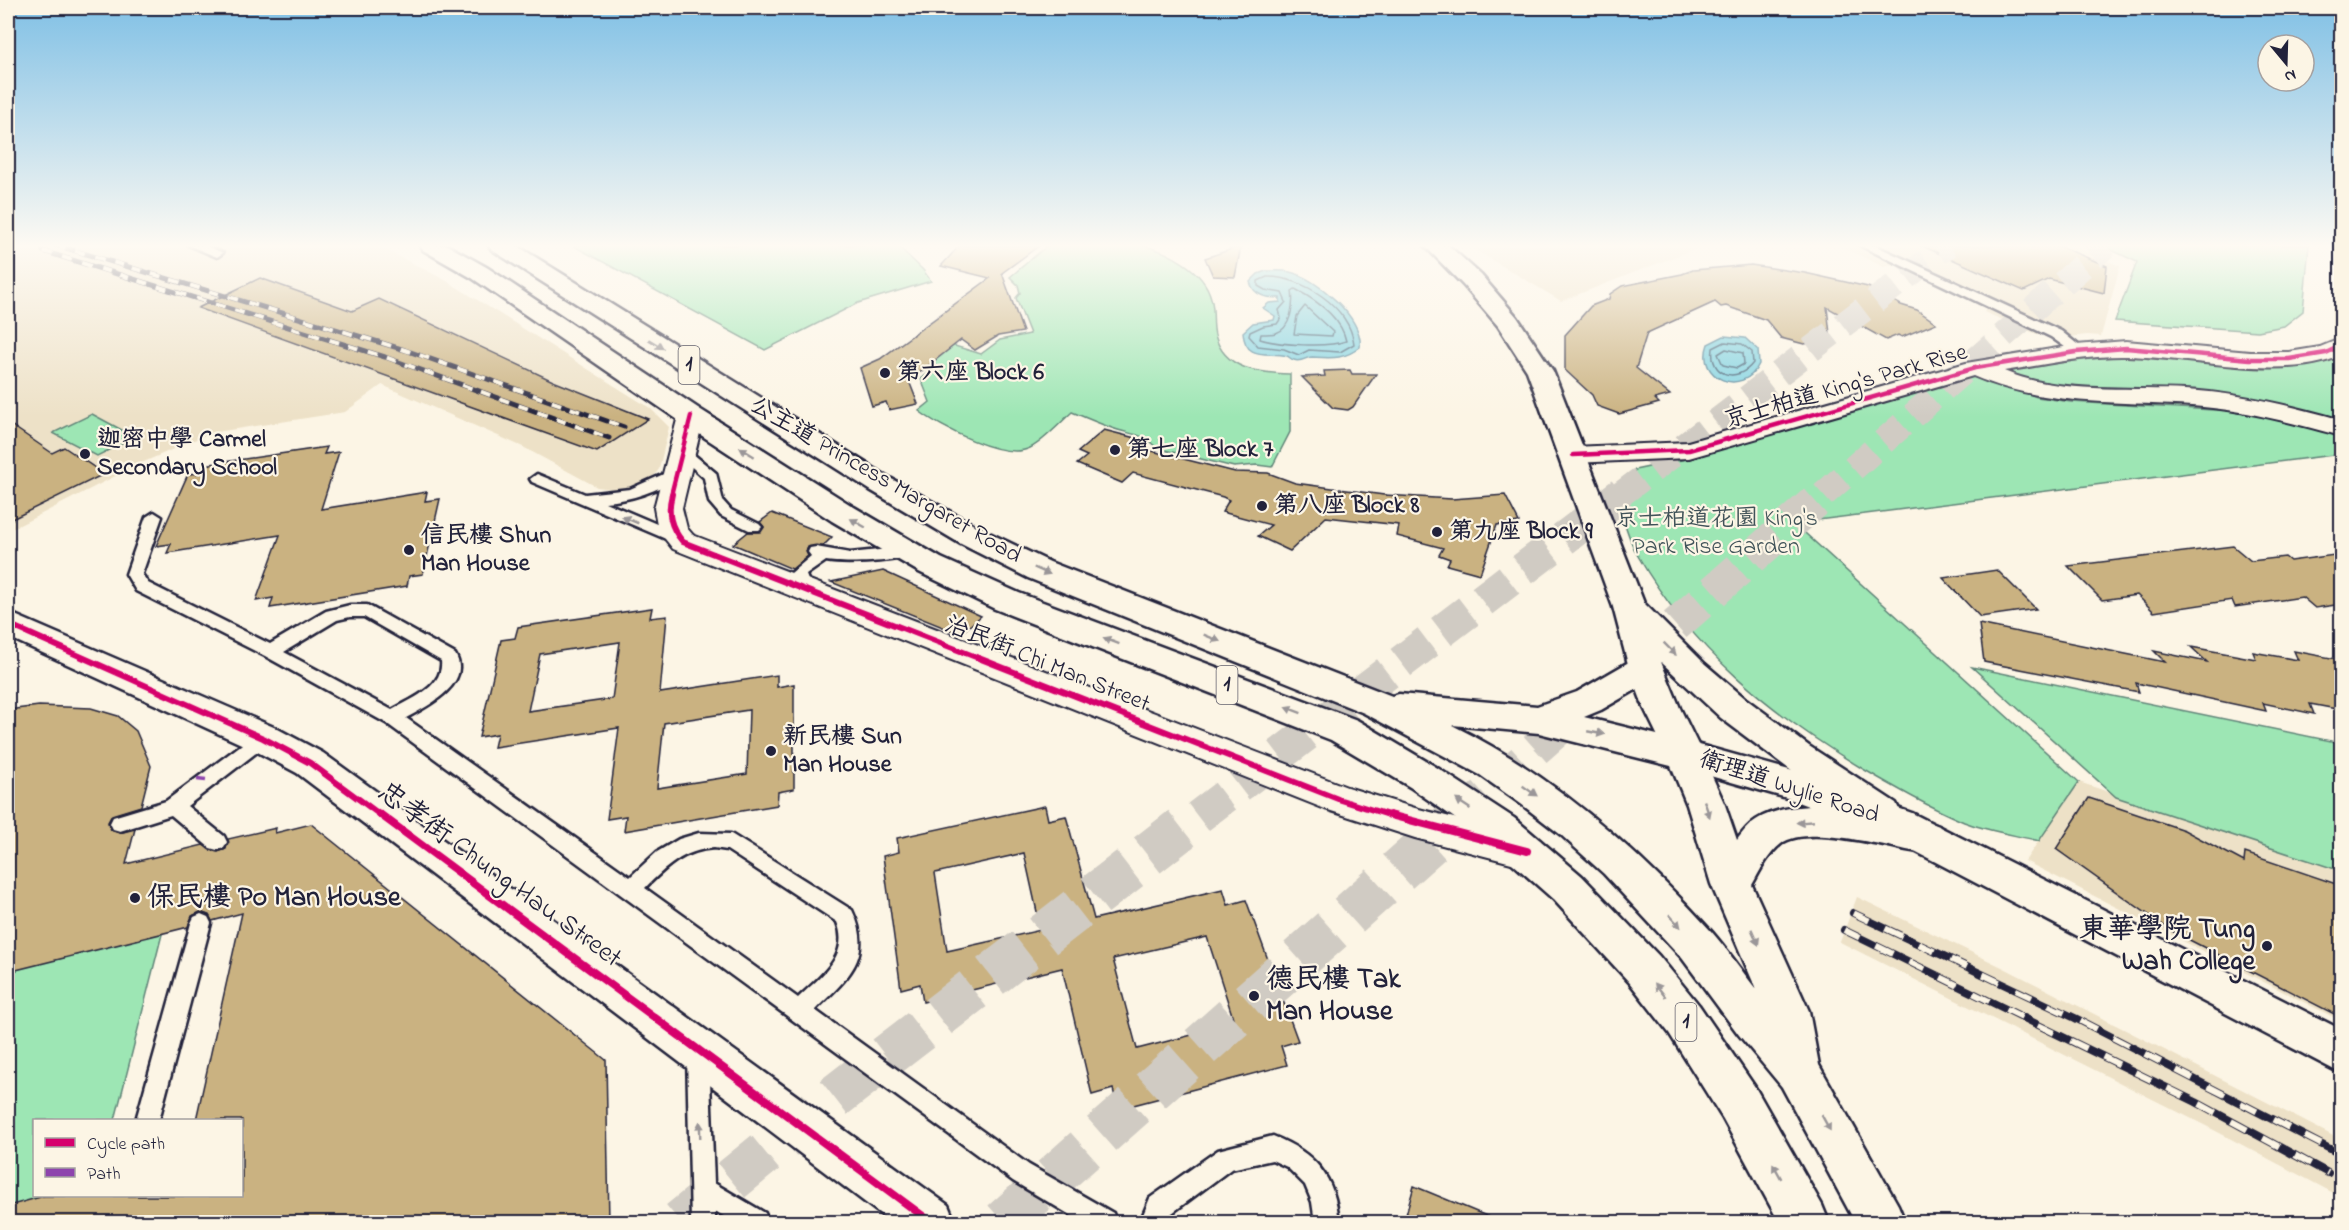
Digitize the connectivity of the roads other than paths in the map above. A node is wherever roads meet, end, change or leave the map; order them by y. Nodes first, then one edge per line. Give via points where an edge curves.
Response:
1 (523, 302) edge
2 (591, 302) edge
3 (1492, 302) edge
4 (1988, 302) edge
5 (2342, 345) edge
6 (2081, 352) junction
7 (1975, 368) junction
8 (691, 416) junction
9 (2342, 428) edge
10 (1573, 454) junction
11 (678, 463) junction
12 (537, 479) dead end
13 (577, 498) junction
14 (154, 517) dead end
15 (754, 527) dead end
16 (683, 542) junction
17 (909, 552) junction
18 (803, 588) junction
19 (1629, 607) junction
20 (9, 626) edge
21 (271, 652) junction
22 (1646, 668) junction
23 (1377, 704) junction
24 (392, 718) junction
25 (1539, 720) junction
26 (263, 738) junction
27 (1685, 755) junction
28 (173, 806) junction
29 (120, 823) dead end
30 (1912, 831) junction
31 (217, 842) dead end
32 (1527, 851) junction
33 (1731, 884) junction
34 (631, 889) junction
35 (201, 923) dead end
36 (799, 1011) junction
37 (697, 1048) junction
38 (2342, 1053) edge
39 (1798, 1072) junction
40 (147, 1119) edge
41 (701, 1189) junction
42 (703, 1222) edge
43 (756, 1222) edge
44 (931, 1222) edge
45 (1104, 1222) edge
46 (1152, 1222) edge
47 (1327, 1222) edge
48 (1805, 1222) edge
49 (1881, 1222) edge

1 - 8 main road, 公主道 Princess Margaret Road / 1
2 -> 23 main road, 公主道 Princess Margaret Road / 1 via 972,537 1040,570
3 - 10 main road, 衛理道 Wylie Road via 1540,371
4 - 6 lane via 2056,334
5 - 6 street, 京士柏道 King's Park Rise via 2326,353 2289,359 2126,348
6 - 7 street, 京士柏道 King's Park Rise
7 - 9 street via 2032,389 2217,401 2283,412
7 - 10 street, 京士柏道 King's Park Rise via 1689,450
8 - 11 street
17 -> 8 main road, 公主道 Princess Margaret Road / 1
10 - 19 main road, 衛理道 Wylie Road
11 - 13 lane via 659,485 640,492
11 - 15 lane via 711,476 716,502 726,513
11 - 16 street via 668,508 674,530
12 - 13 lane
16 -> 13 lane
14 - 21 lane via 134,574 142,587
16 - 18 street, 治民街 Chi Man Street
17 - 18 lane via 845,559 819,554 799,573
32 -> 17 main road, 公主道 Princess Margaret Road / 1 via 1423,777 1344,730 1008,601
18 - 32 street, 治民街 Chi Man Street via 1338,800
19 - 22 main road, 衛理道 Wylie Road
19 -> 30 main road via 1740,714 1807,764
20 - 26 main road, 忠孝街 Chung Hau Street
21 - 24 lane
21 - 24 lane via 332,615 367,611 449,658 452,667 442,687
22 - 25 main road via 1589,700
22 - 27 main road, 衛理道 Wylie Road
23 - 25 main road
23 -> 39 main road, 公主道 Princess Margaret Road / 1 via 1493,765 1575,824 1618,862 1696,945
24 - 34 lane
25 -> 27 main road
26 - 28 lane
26 - 37 main road, 忠孝街 Chung Hau Street via 310,763
27 - 30 main road, 衛理道 Wylie Road via 1839,800
27 -> 33 main road
28 - 29 lane
28 - 31 lane
30 -> 33 main road via 1841,823 1793,823 1771,830 1756,843
30 - 38 main road, 衛理道 Wylie Road
48 -> 32 main road, 公主道 Princess Margaret Road / 1 via 1739,1103 1684,1019 1612,933
33 -> 39 main road via 1787,1011
34 - 36 lane
34 - 36 lane via 672,851 711,838 731,842 845,916 852,928 853,948 846,963
35 - 40 lane
36 - 45 lane via 1021,1173
41 -> 37 lane
37 - 44 main road, 忠孝街 Chung Hau Street
39 -> 49 main road, 公主道 Princess Margaret Road / 1
41 - 42 lane
41 - 43 lane
46 - 47 lane via 1159,1207 1226,1158 1274,1148 1295,1159 1313,1178 1324,1201

